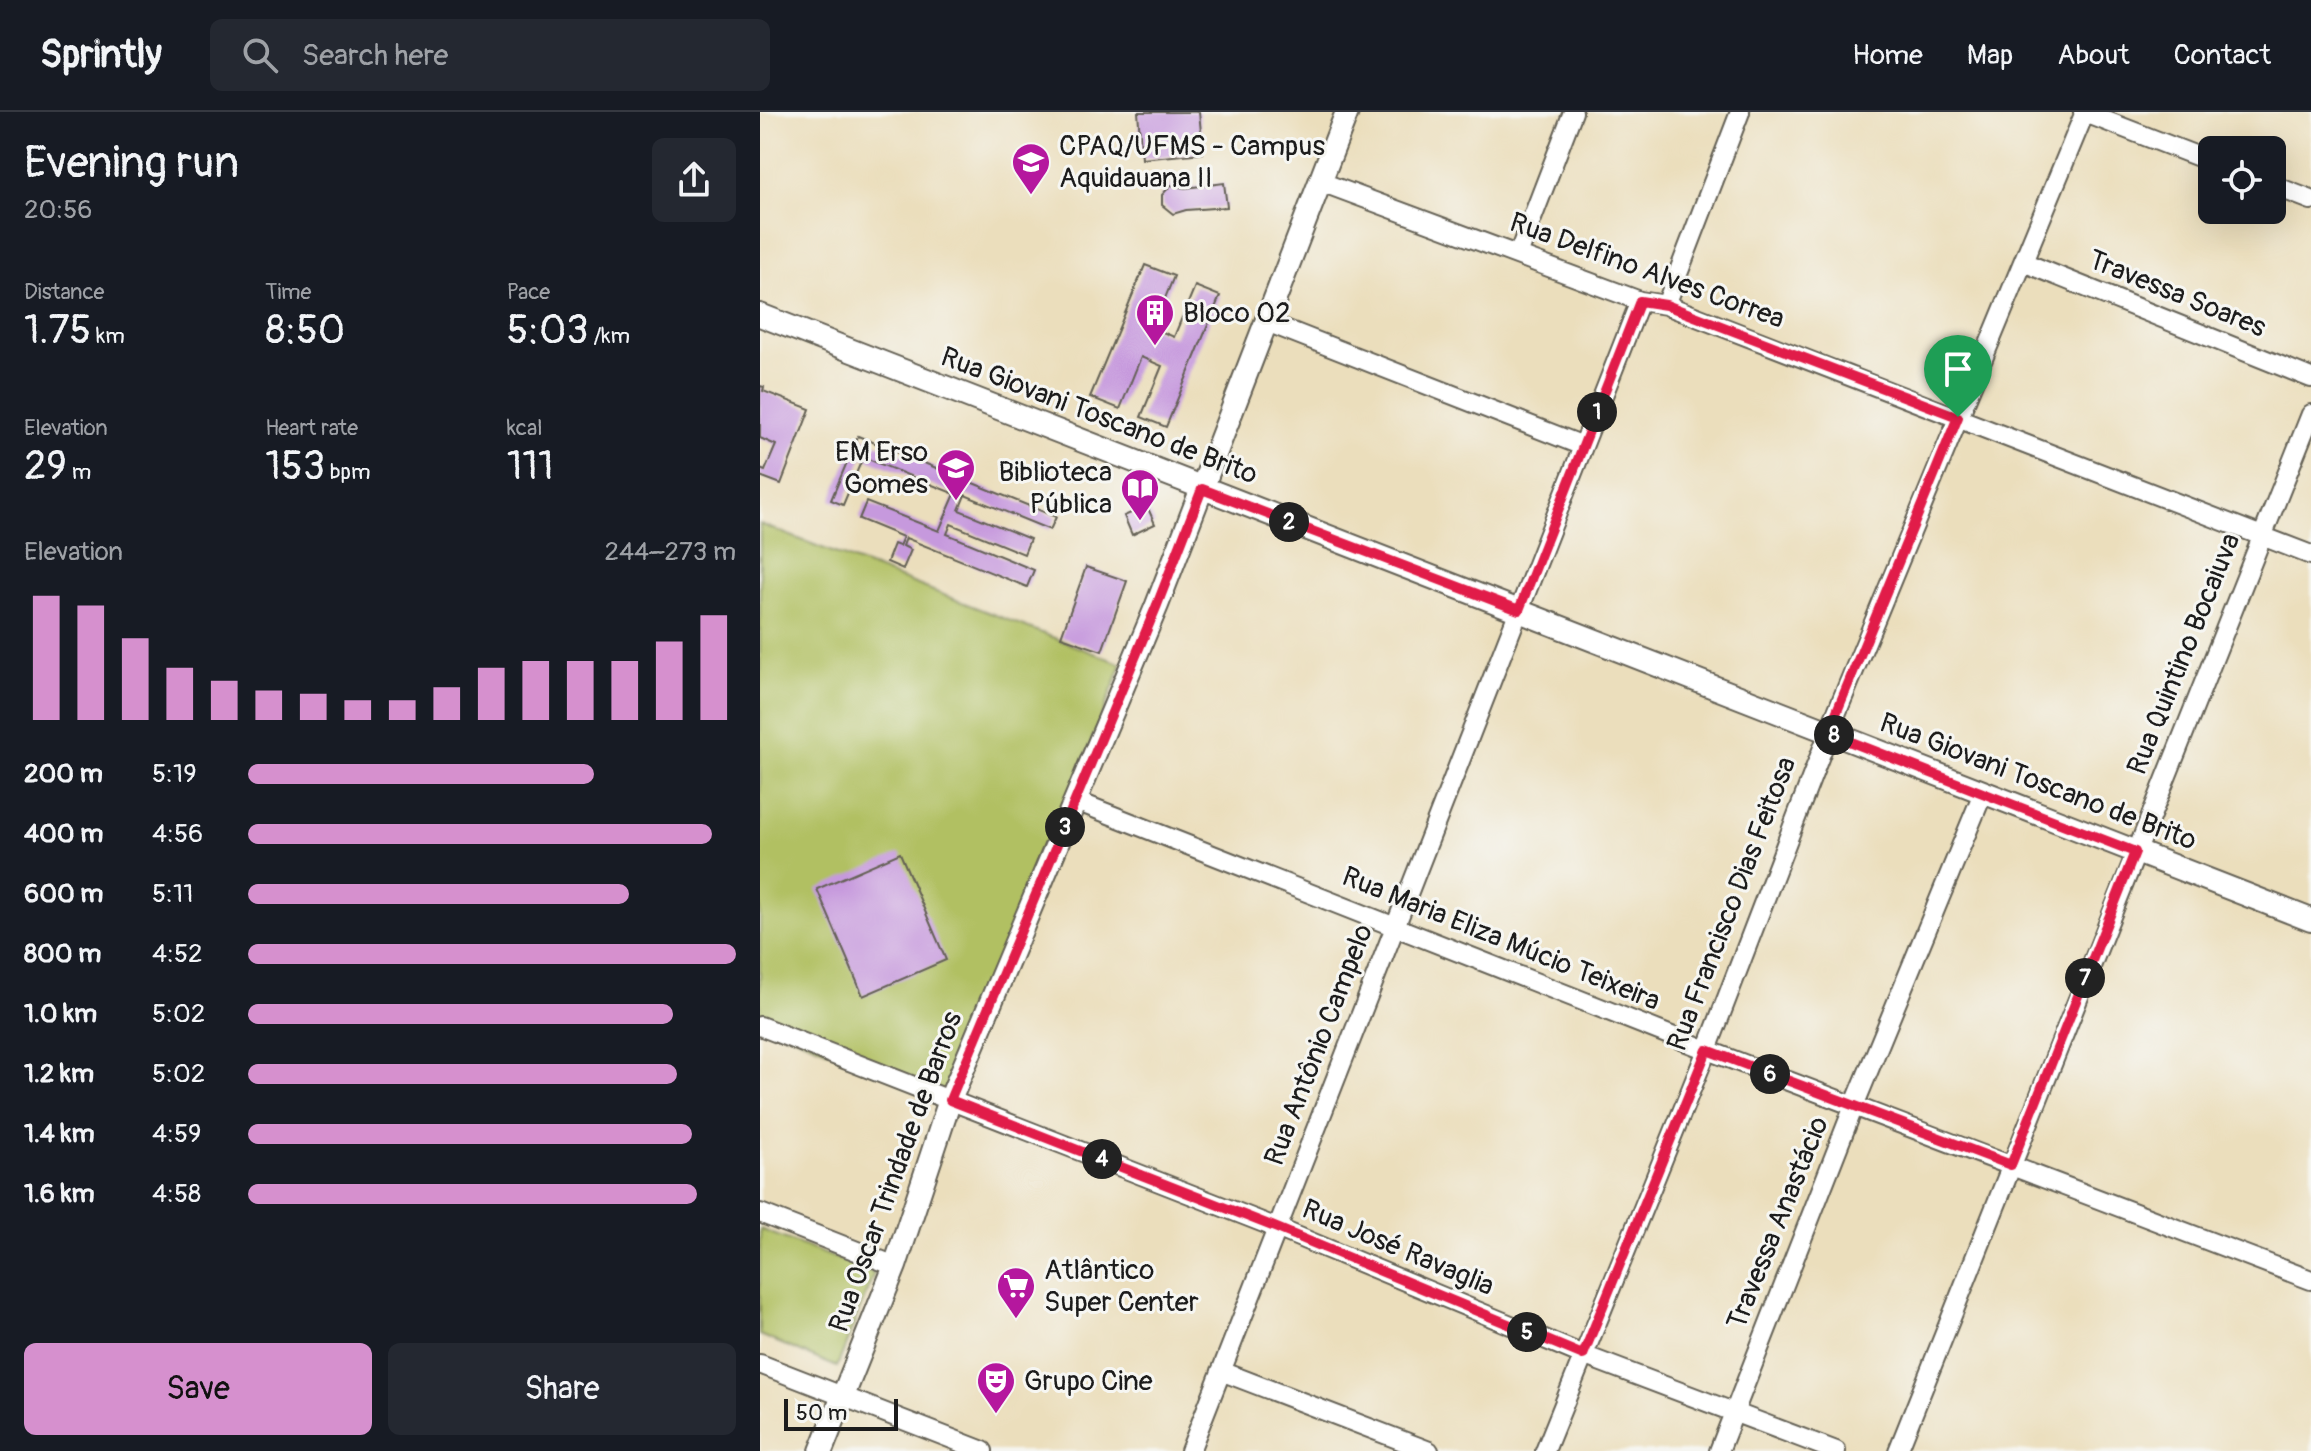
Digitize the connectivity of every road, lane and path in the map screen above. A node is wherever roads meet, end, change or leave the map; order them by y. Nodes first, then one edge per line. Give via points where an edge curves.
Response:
1 (1347, 112) edge
2 (1573, 112) edge
3 (1740, 112) edge
4 (2084, 112) edge
5 (2198, 157) edge
6 (1321, 182) junction
7 (2286, 190) edge
8 (2311, 200) edge
9 (1518, 255) junction
10 (2023, 262) junction
11 (1640, 301) junction
12 (1666, 305) junction
13 (760, 315) edge
14 (1267, 322) junction
15 (2311, 378) edge
16 (2311, 414) edge
17 (1958, 417) junction
18 (1583, 446) junction
19 (1202, 489) junction
20 (2262, 536) junction
21 (2311, 555) edge
22 (1519, 610) junction
23 (1828, 733) junction
24 (1983, 793) junction
25 (1076, 801) junction
26 (2135, 852) junction
27 (2311, 920) edge
28 (1395, 927) junction
29 (760, 1026) edge
30 (1707, 1050) junction
31 (950, 1100) junction
32 (1854, 1106) junction
33 (2011, 1165) junction
34 (760, 1213) edge
35 (1277, 1228) junction
36 (895, 1266) junction
37 (2311, 1280) edge
38 (1583, 1355) junction
39 (760, 1364) edge
40 (1221, 1371) junction
41 (843, 1396) junction
42 (1734, 1412) junction
43 (821, 1451) edge
44 (983, 1451) edge
45 (1190, 1451) edge
46 (1429, 1451) edge
47 (1545, 1451) edge
48 (1719, 1451) edge
49 (1836, 1451) edge
50 (1898, 1451) edge

1 - 6 main road, Rua Oscar Trindade de Barros
2 - 9 street
3 - 12 street
4 - 5 street
4 - 10 street, Rua Francisco Dias Feitosa
6 - 9 street, Rua Delfino Alves Correa
6 - 14 main road, Rua Oscar Trindade de Barros
7 - 8 street
9 - 11 street, Rua Delfino Alves Correa
10 - 15 street, Travessa Soares
10 - 17 street, Rua Francisco Dias Feitosa
11 - 12 street, Rua Delfino Alves Correa
11 - 18 street, Rua Antônio Campelo
12 - 17 street, Rua Delfino Alves Correa
13 - 19 main road, Rua Giovani Toscano de Brito
14 - 18 street
14 - 19 main road, Rua Oscar Trindade de Barros
16 - 20 street, Rua Quintino Bocaiuva
17 - 20 street, Rua Delfino Alves Correa
17 - 23 street, Rua Francisco Dias Feitosa
18 - 22 street, Rua Antônio Campelo
19 - 22 main road, Rua Giovani Toscano de Brito
19 - 25 main road, Rua Oscar Trindade de Barros
20 - 21 street, Rua Delfino Alves Correa
20 - 26 street, Rua Quintino Bocaiuva
22 - 23 main road, Rua Giovani Toscano de Brito
22 - 28 street, Rua Antônio Campelo
23 - 24 main road, Rua Giovani Toscano de Brito
23 - 30 street, Rua Francisco Dias Feitosa
24 - 26 main road, Rua Giovani Toscano de Brito
24 - 32 street, Travessa Anastácio
25 - 28 street, Rua Maria Eliza Múcio Teixeira
25 - 31 main road, Rua Oscar Trindade de Barros
26 - 27 main road, Rua Giovani Toscano de Brito
26 - 33 street, Rua Quintino Bocaiuva
28 - 30 street, Rua Maria Eliza Múcio Teixeira
28 - 35 street, Rua Antônio Campelo
29 - 31 street, Rua José Ravaglia
30 - 32 street, Rua Maria Eliza Múcio Teixeira
30 - 38 street, Rua Francisco Dias Feitosa
31 - 35 street, Rua José Ravaglia
31 - 36 main road, Rua Oscar Trindade de Barros
32 - 33 street, Rua Maria Eliza Múcio Teixeira
32 - 42 street, Travessa Anastácio
33 - 37 street, Rua Maria Eliza Múcio Teixeira
33 - 50 street, Rua Quintino Bocaiuva
34 - 36 street
35 - 38 street, Rua José Ravaglia
35 - 40 street, Rua Antônio Campelo
36 - 41 main road, Rua Oscar Trindade de Barros
38 - 42 street, Rua José Ravaglia
38 - 47 street, Rua Francisco Dias Feitosa
39 - 41 street
40 - 45 street, Rua Antônio Campelo
40 - 46 street
41 - 43 main road, Rua Oscar Trindade de Barros
41 - 44 street
42 - 48 street, Travessa Anastácio
42 - 49 street, Rua José Ravaglia

